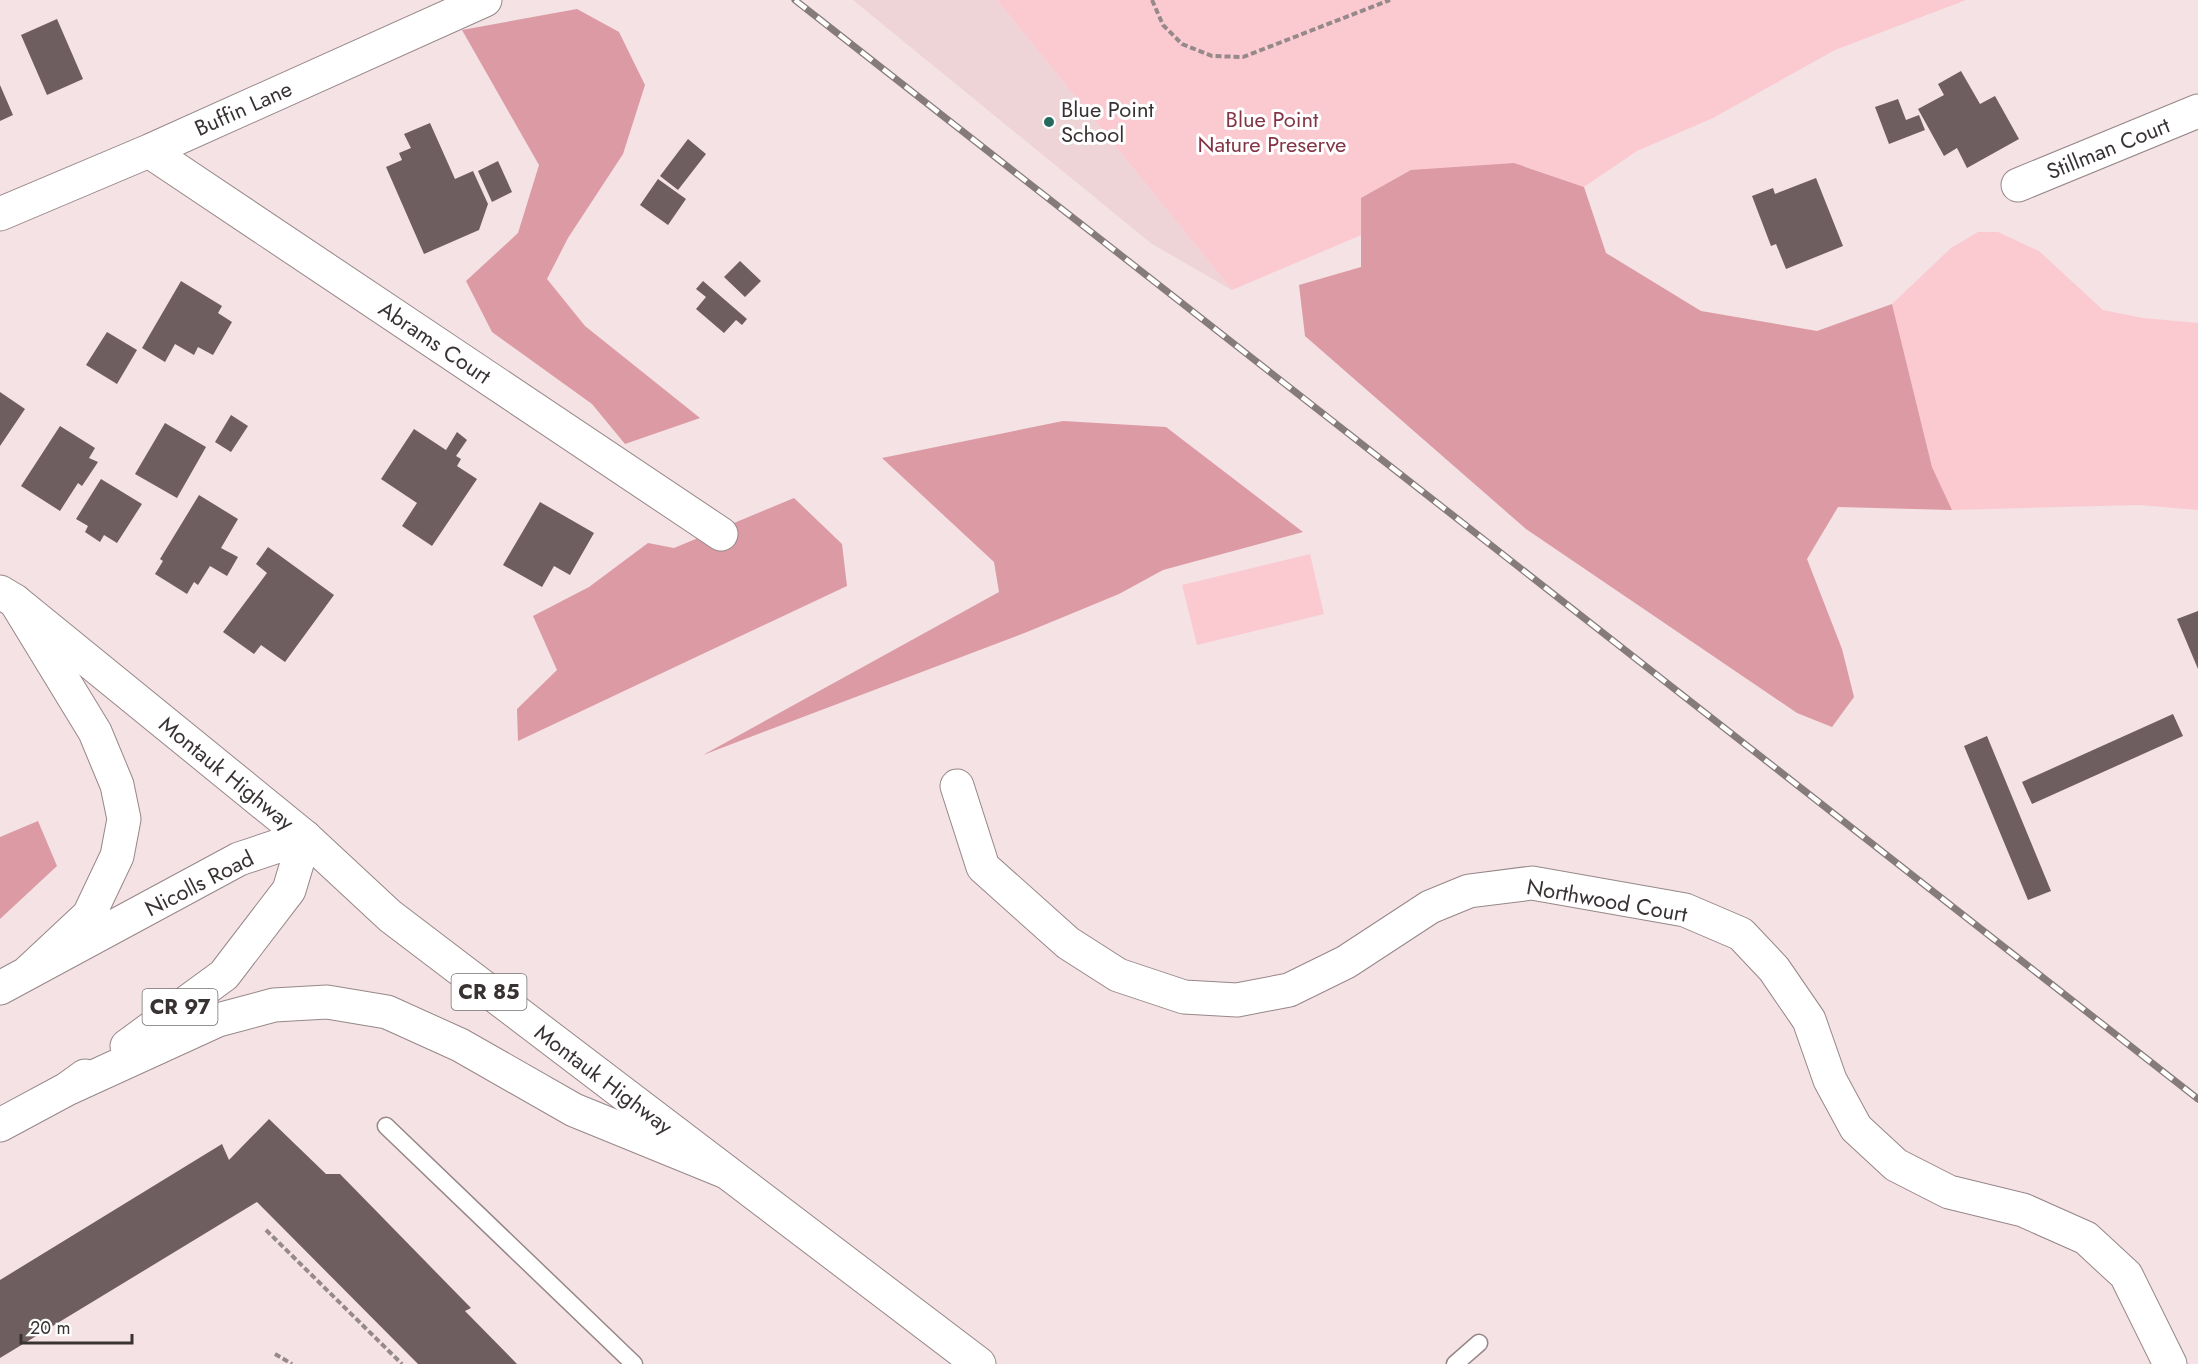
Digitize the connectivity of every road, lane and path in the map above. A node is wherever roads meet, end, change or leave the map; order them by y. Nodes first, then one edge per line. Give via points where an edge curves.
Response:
1 (485, 0) edge
2 (1152, 0) edge
3 (1390, 0) edge
4 (2198, 111) edge
5 (149, 151) junction
6 (2018, 185) dead end
7 (0, 214) edge
8 (721, 534) dead end
9 (8, 596) edge
10 (957, 786) dead end
11 (305, 837) junction
12 (13, 981) edge
13 (67, 1089) junction
14 (0, 1125) edge
15 (386, 1126) dead end
16 (726, 1172) junction
17 (266, 1230) dead end
18 (1479, 1343) dead end
19 (275, 1354) dead end
20 (629, 1363) edge
21 (292, 1364) edge
22 (402, 1364) edge
23 (979, 1364) edge
24 (1455, 1364) edge
25 (2170, 1364) edge

1 - 5 main road, Buffin Lane
2 - 3 path via 1163,25 1182,44 1212,56 1243,57
4 - 6 main road, Stillman Court
5 - 7 main road, Buffin Lane
5 - 8 main road, Abrams Court
9 - 11 main road, Montauk Highway / CR 85
9 - 12 main road via 95,732 117,785 124,819 117,856 89,915
10 - 25 main road, Northwood Court via 983,867 1078,950 1118,975 1184,997 1237,1000 1289,990 1346,962 1430,907 1469,891 1532,883 1684,910 1741,934 1774,969 1809,1020 1830,1080 1856,1128 1896,1165 1949,1192 2023,1210 2086,1238 2126,1275
11 - 12 main road, Nicolls Road via 239,859
11 - 13 main road, CR 97 via 289,890 224,975
11 - 16 main road, Montauk Highway / CR 85 via 390,916
13 - 14 main road, CR 97
13 - 16 main road via 218,1020 274,1005 327,1002 387,1012 460,1045 574,1110
15 - 20 lane
16 - 23 main road, Montauk Highway / CR 85
17 - 22 path
18 - 24 lane
19 - 21 path

